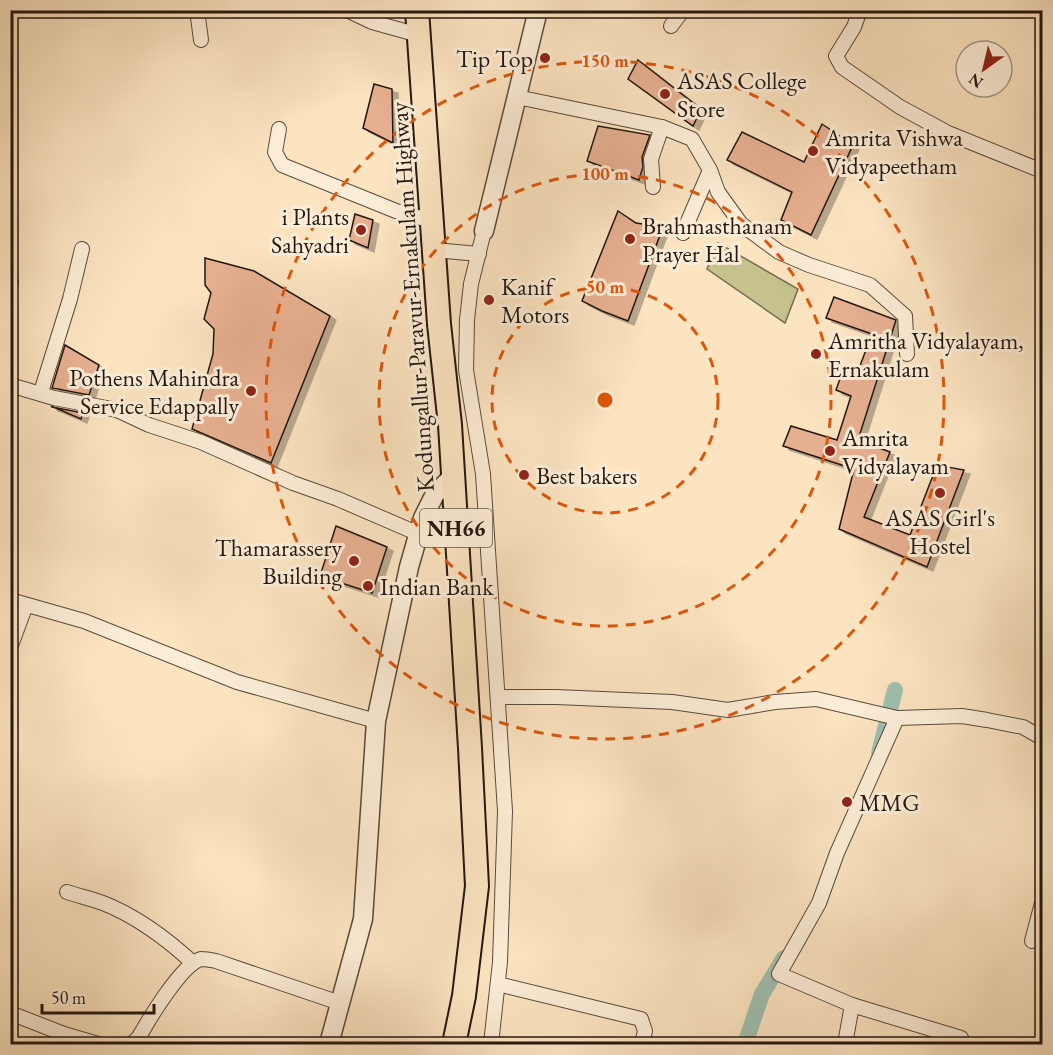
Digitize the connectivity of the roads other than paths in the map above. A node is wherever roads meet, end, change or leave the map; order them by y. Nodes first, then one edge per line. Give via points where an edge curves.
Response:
1 (197, 10) edge
2 (347, 10) edge
3 (417, 10) edge
4 (538, 10) edge
5 (683, 10) edge
6 (860, 10) edge
7 (671, 26) dead end
8 (419, 35) junction
9 (201, 40) dead end
10 (517, 97) junction
11 (662, 127) junction
12 (279, 129) dead end
13 (710, 170) junction
14 (1042, 171) edge
15 (653, 187) dead end
16 (432, 220) junction
17 (484, 231) joint
18 (684, 233) dead end
19 (82, 249) dead end
20 (434, 250) junction
21 (479, 255) junction
22 (907, 354) dead end
23 (455, 369) junction
24 (10, 385) edge
25 (41, 392) junction
26 (453, 476) junction
27 (418, 534) junction
28 (10, 600) edge
29 (26, 604) junction
30 (10, 648) edge
31 (498, 697) junction
32 (890, 716) junction
33 (376, 721) junction
34 (1042, 738) edge
35 (67, 892) dead end
36 (1042, 903) edge
37 (1032, 941) dead end
38 (193, 963) junction
39 (498, 984) junction
40 (340, 1003) junction
41 (852, 1005) junction
42 (10, 1013) edge
43 (98, 1044) edge
44 (132, 1044) edge
45 (329, 1044) edge
46 (454, 1044) edge
47 (491, 1044) edge
48 (642, 1044) edge
49 (845, 1044) edge
50 (960, 1044) edge

1 - 9 street
2 - 8 street via 372,22
3 - 8 highway, Kodungallur-Paravur-Ernakulam Highway / NH66
4 - 10 street
5 - 7 street
6 - 14 street via 836,57 842,67 900,107 948,133
8 - 16 highway, Kodungallur-Paravur-Ernakulam Highway / NH66
10 - 11 street
10 - 17 street
11 - 13 street via 692,139
11 - 15 street via 651,159
12 - 16 street via 275,152 282,165 396,211
13 - 18 street
13 - 22 street via 718,192 741,224 779,252 870,285 905,316
16 - 20 highway, Kodungallur-Paravur-Ernakulam Highway / NH66
17 - 21 street
19 - 25 street
20 - 21 street
20 - 23 highway, Kodungallur-Paravur-Ernakulam Highway / NH66
21 - 23 street
23 - 26 highway, Kodungallur-Paravur-Ernakulam Highway / NH66
23 - 31 street via 483,474
24 - 25 street
25 - 27 street via 117,410
26 - 27 street via 435,494
26 - 46 highway, Kodungallur-Paravur-Ernakulam Highway / NH66 via 477,886
27 - 33 street
28 - 29 street
29 - 30 street
29 - 33 street via 84,621 237,682
31 - 32 street via 672,702 728,710 816,699
31 - 39 street via 505,811
32 - 34 street via 962,716 1023,727
32 - 41 street via 819,903 779,974
33 - 40 street via 363,919
35 - 38 street via 104,903 169,942
36 - 37 street
38 - 40 street via 202,959 216,961
38 - 44 street
39 - 47 street
39 - 48 street via 640,1019 645,1030
40 - 45 street
41 - 49 street
41 - 50 street via 961,1038
42 - 43 street

